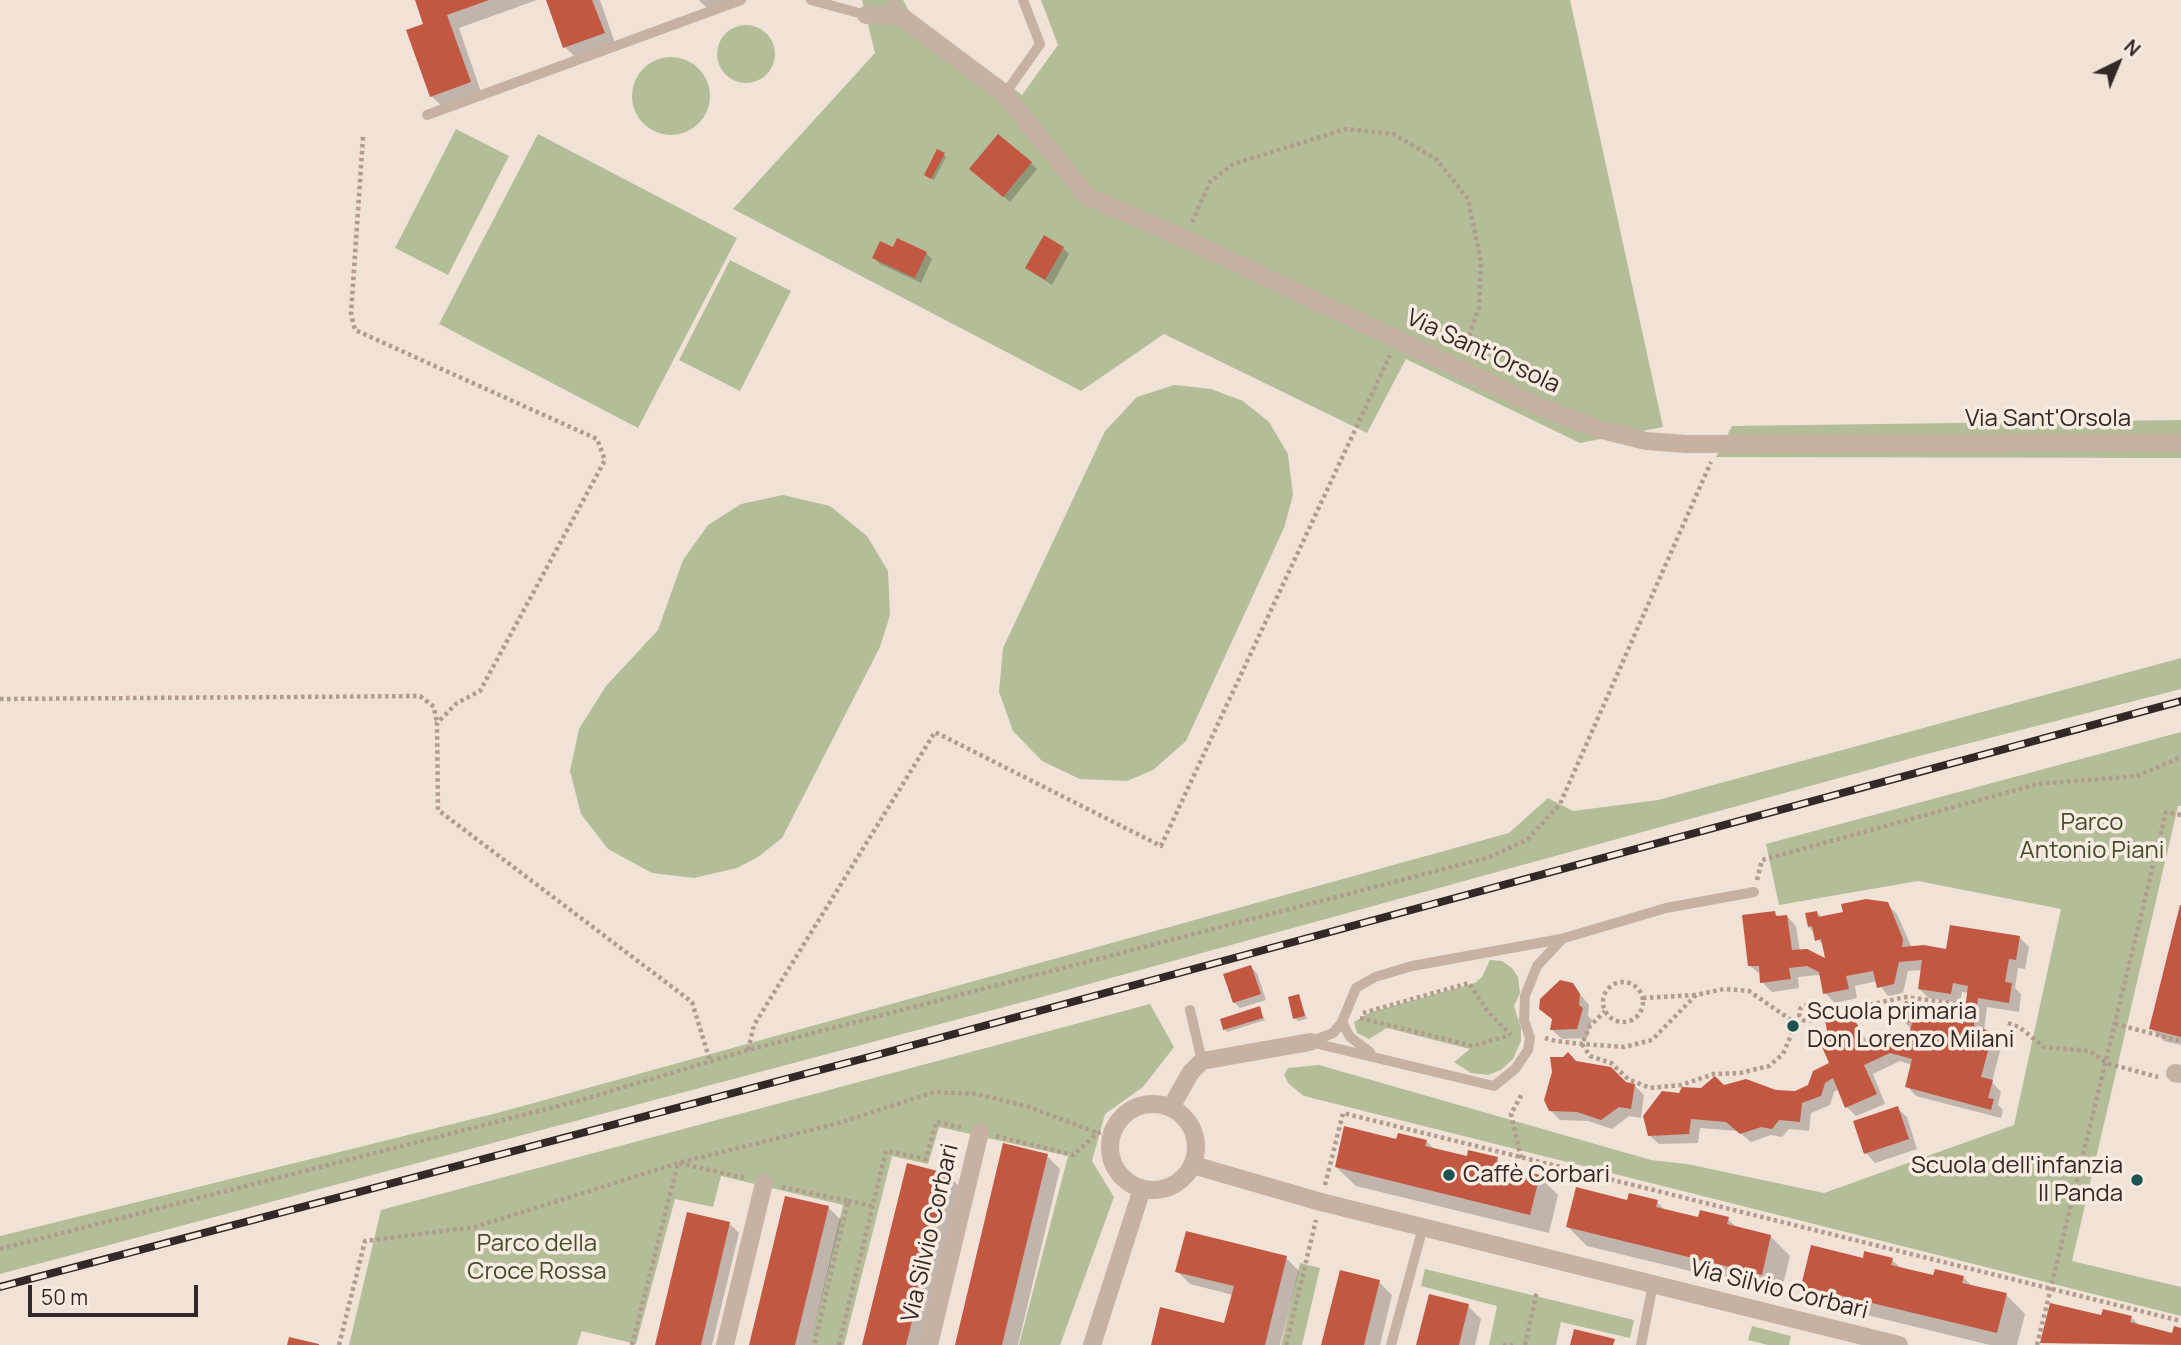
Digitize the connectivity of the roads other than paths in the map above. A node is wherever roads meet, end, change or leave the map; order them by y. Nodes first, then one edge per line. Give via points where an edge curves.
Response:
1 (741, 0) edge
2 (811, 0) edge
3 (892, 0) edge
4 (1023, 0) edge
5 (866, 15) joint
6 (901, 16) junction
7 (1005, 94) junction
8 (427, 115) dead end
9 (2181, 443) edge
10 (1754, 892) road end
11 (1561, 939) junction
12 (1190, 1010) dead end
13 (1342, 1022) junction
14 (1310, 1042) junction
15 (1376, 1056) junction
16 (1202, 1061) junction
17 (1171, 1107) junction
18 (980, 1132) road end
19 (1193, 1166) junction
20 (764, 1183) dead end
21 (1143, 1189) junction
22 (1423, 1227) junction
23 (1653, 1284) junction
24 (725, 1345) edge
25 (929, 1345) edge
26 (1092, 1345) edge
27 (1391, 1345) edge
28 (1641, 1345) edge
29 (1895, 1345) edge

1 - 8 lane
2 - 5 lane
3 - 6 lane
4 - 7 lane via 1040,44
5 - 6 street
6 - 7 street, Via Sant'Orsola
7 - 9 street, Via Sant'Orsola via 1087,197 1542,408 1646,441
10 - 11 lane via 1666,908
11 - 13 lane via 1375,977 1356,988
11 - 15 lane via 1537,966 1525,996 1528,1050 1515,1069 1494,1086
12 - 16 lane
13 - 14 lane via 1333,1033
13 - 15 lane via 1350,1037
14 - 15 lane
14 - 16 street
16 - 17 street
17 - 19 street via 1191,1126 1196,1139
17 - 21 street via 1145,1104 1106,1130 1114,1165 1131,1184
18 - 25 street, Via Silvio Corbari
19 - 21 street via 1166,1189
19 - 22 street, Via Silvio Corbari
20 - 24 street
21 - 26 street
22 - 23 street, Via Silvio Corbari
22 - 27 lane
23 - 28 lane, Via Silvio Corbari
23 - 29 street, Via Silvio Corbari

